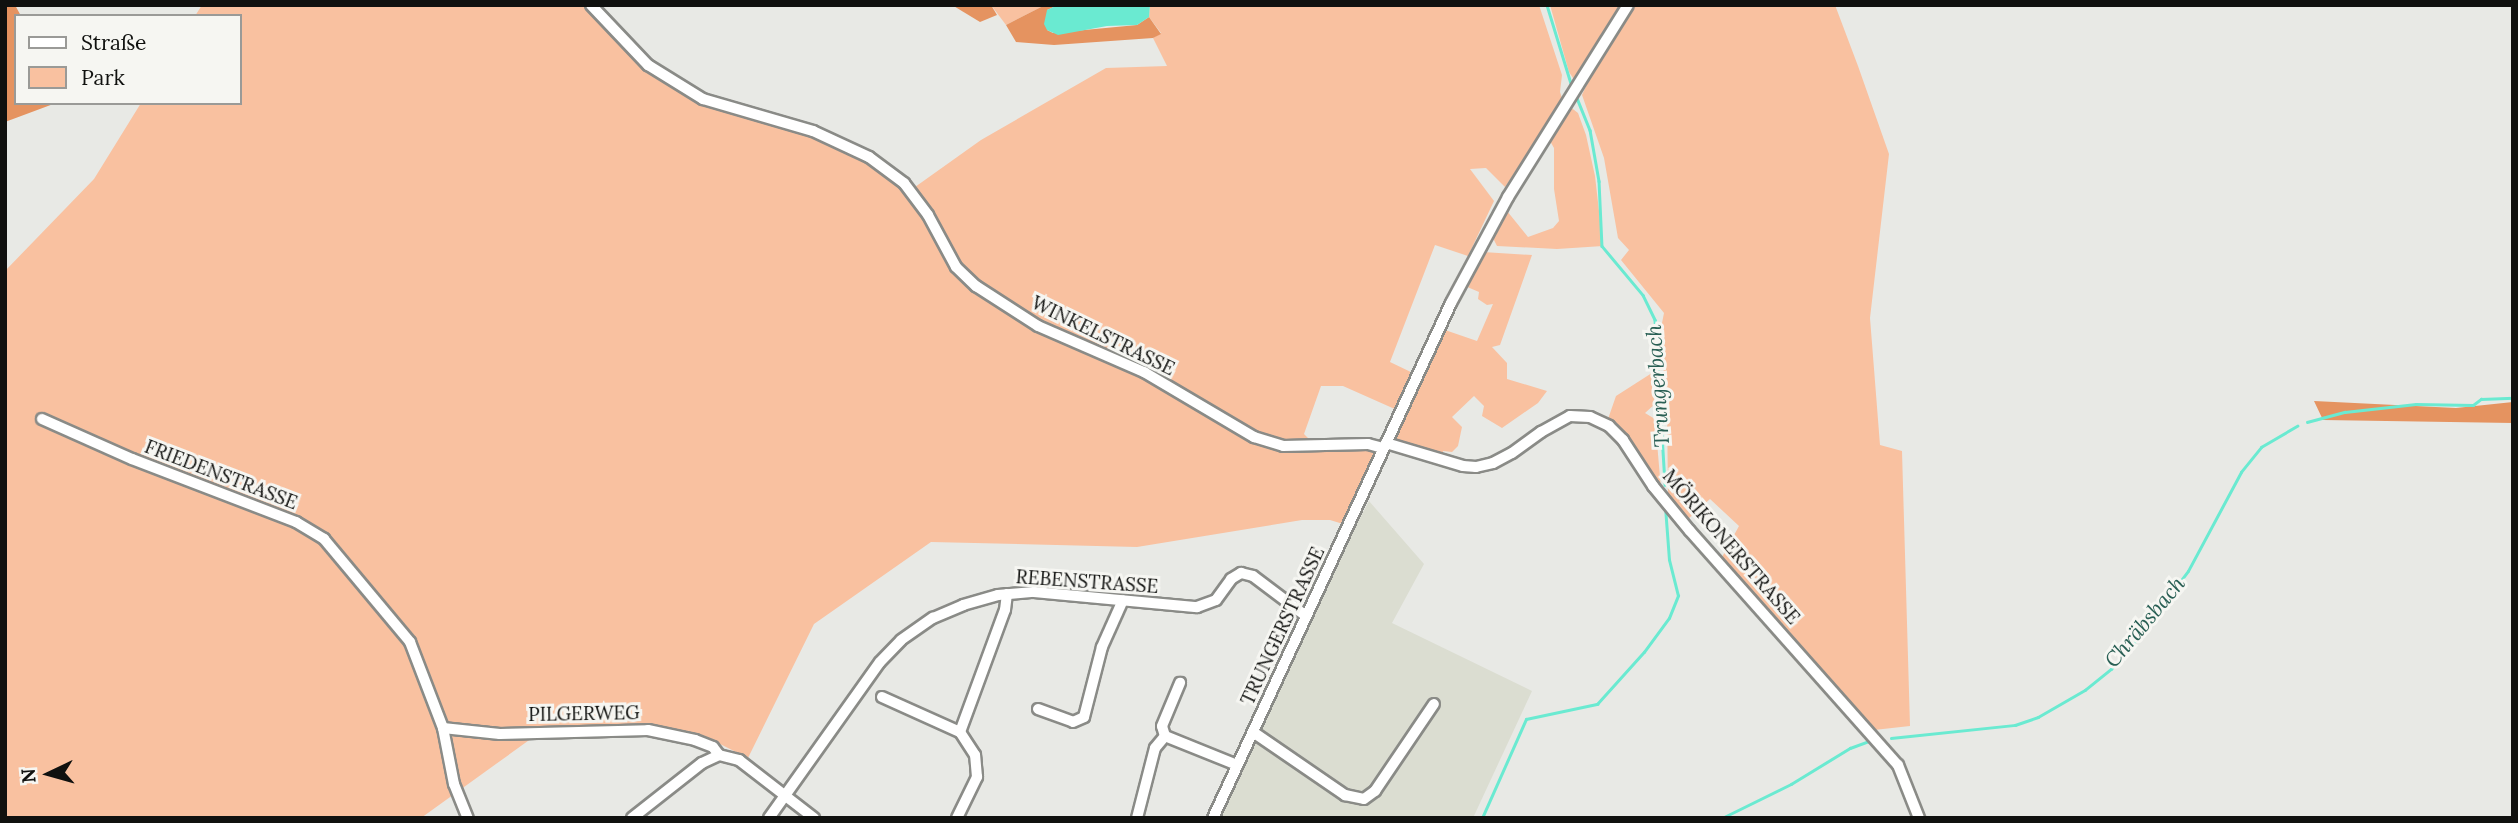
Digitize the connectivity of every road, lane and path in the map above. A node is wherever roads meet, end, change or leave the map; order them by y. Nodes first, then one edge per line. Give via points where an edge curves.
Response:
1 (591, 5) edge
2 (1628, 5) edge
3 (42, 419) dead end
4 (1283, 446) joint
5 (1385, 446) junction
6 (1007, 594) junction
7 (1122, 600) junction
8 (1306, 616) junction
9 (1180, 683) dead end
10 (881, 697) dead end
11 (1434, 704) dead end
12 (1038, 709) dead end
13 (443, 728) junction
14 (960, 732) junction
15 (1253, 732) junction
16 (1165, 736) junction
17 (719, 755) junction
18 (1237, 765) junction
19 (786, 794) junction
20 (468, 818) edge
21 (632, 818) edge
22 (769, 818) edge
23 (814, 818) edge
24 (957, 818) edge
25 (1137, 818) edge
26 (1213, 818) edge
27 (1919, 818) edge

1 - 4 street, WINKELSTRASSE via 648,65 703,100 813,131 869,157 904,183 928,215 956,267 976,286 1038,326 1144,372 1254,437
2 - 5 street via 1508,197 1451,303
3 - 13 street, FRIEDENSTRASSE via 296,522 324,539 410,642
4 - 5 street, MÖRIKONERSTRASSE
5 - 8 street, TRUNGERSTRASSE
5 - 27 street, MÖRIKONERSTRASSE via 1476,467 1512,453 1570,416 1590,417 1609,426 1690,531 1898,765
6 - 7 street, REBENSTRASSE
6 - 14 street
6 - 19 street, REBENSTRASSE via 949,610 901,640 880,662
7 - 8 street, REBENSTRASSE via 1204,606 1219,597 1237,574 1245,573
7 - 12 street via 1102,647 1084,717 1073,722
8 - 15 street, TRUNGERSTRASSE
9 - 16 street via 1162,726
10 - 14 street
11 - 15 street via 1375,791 1364,800 1345,795
13 - 17 street, PILGERWEG via 500,734 648,730 695,740 713,747
13 - 20 street, FRIEDENSTRASSE via 454,784
14 - 24 street via 975,755 977,777
15 - 18 street, TRUNGERSTRASSE
16 - 18 street
16 - 25 street via 1155,748
17 - 19 street, PILGERWEG via 739,760
17 - 21 street
18 - 26 street, TRUNGERSTRASSE
19 - 22 street, REBENSTRASSE
19 - 23 street, PILGERWEG

